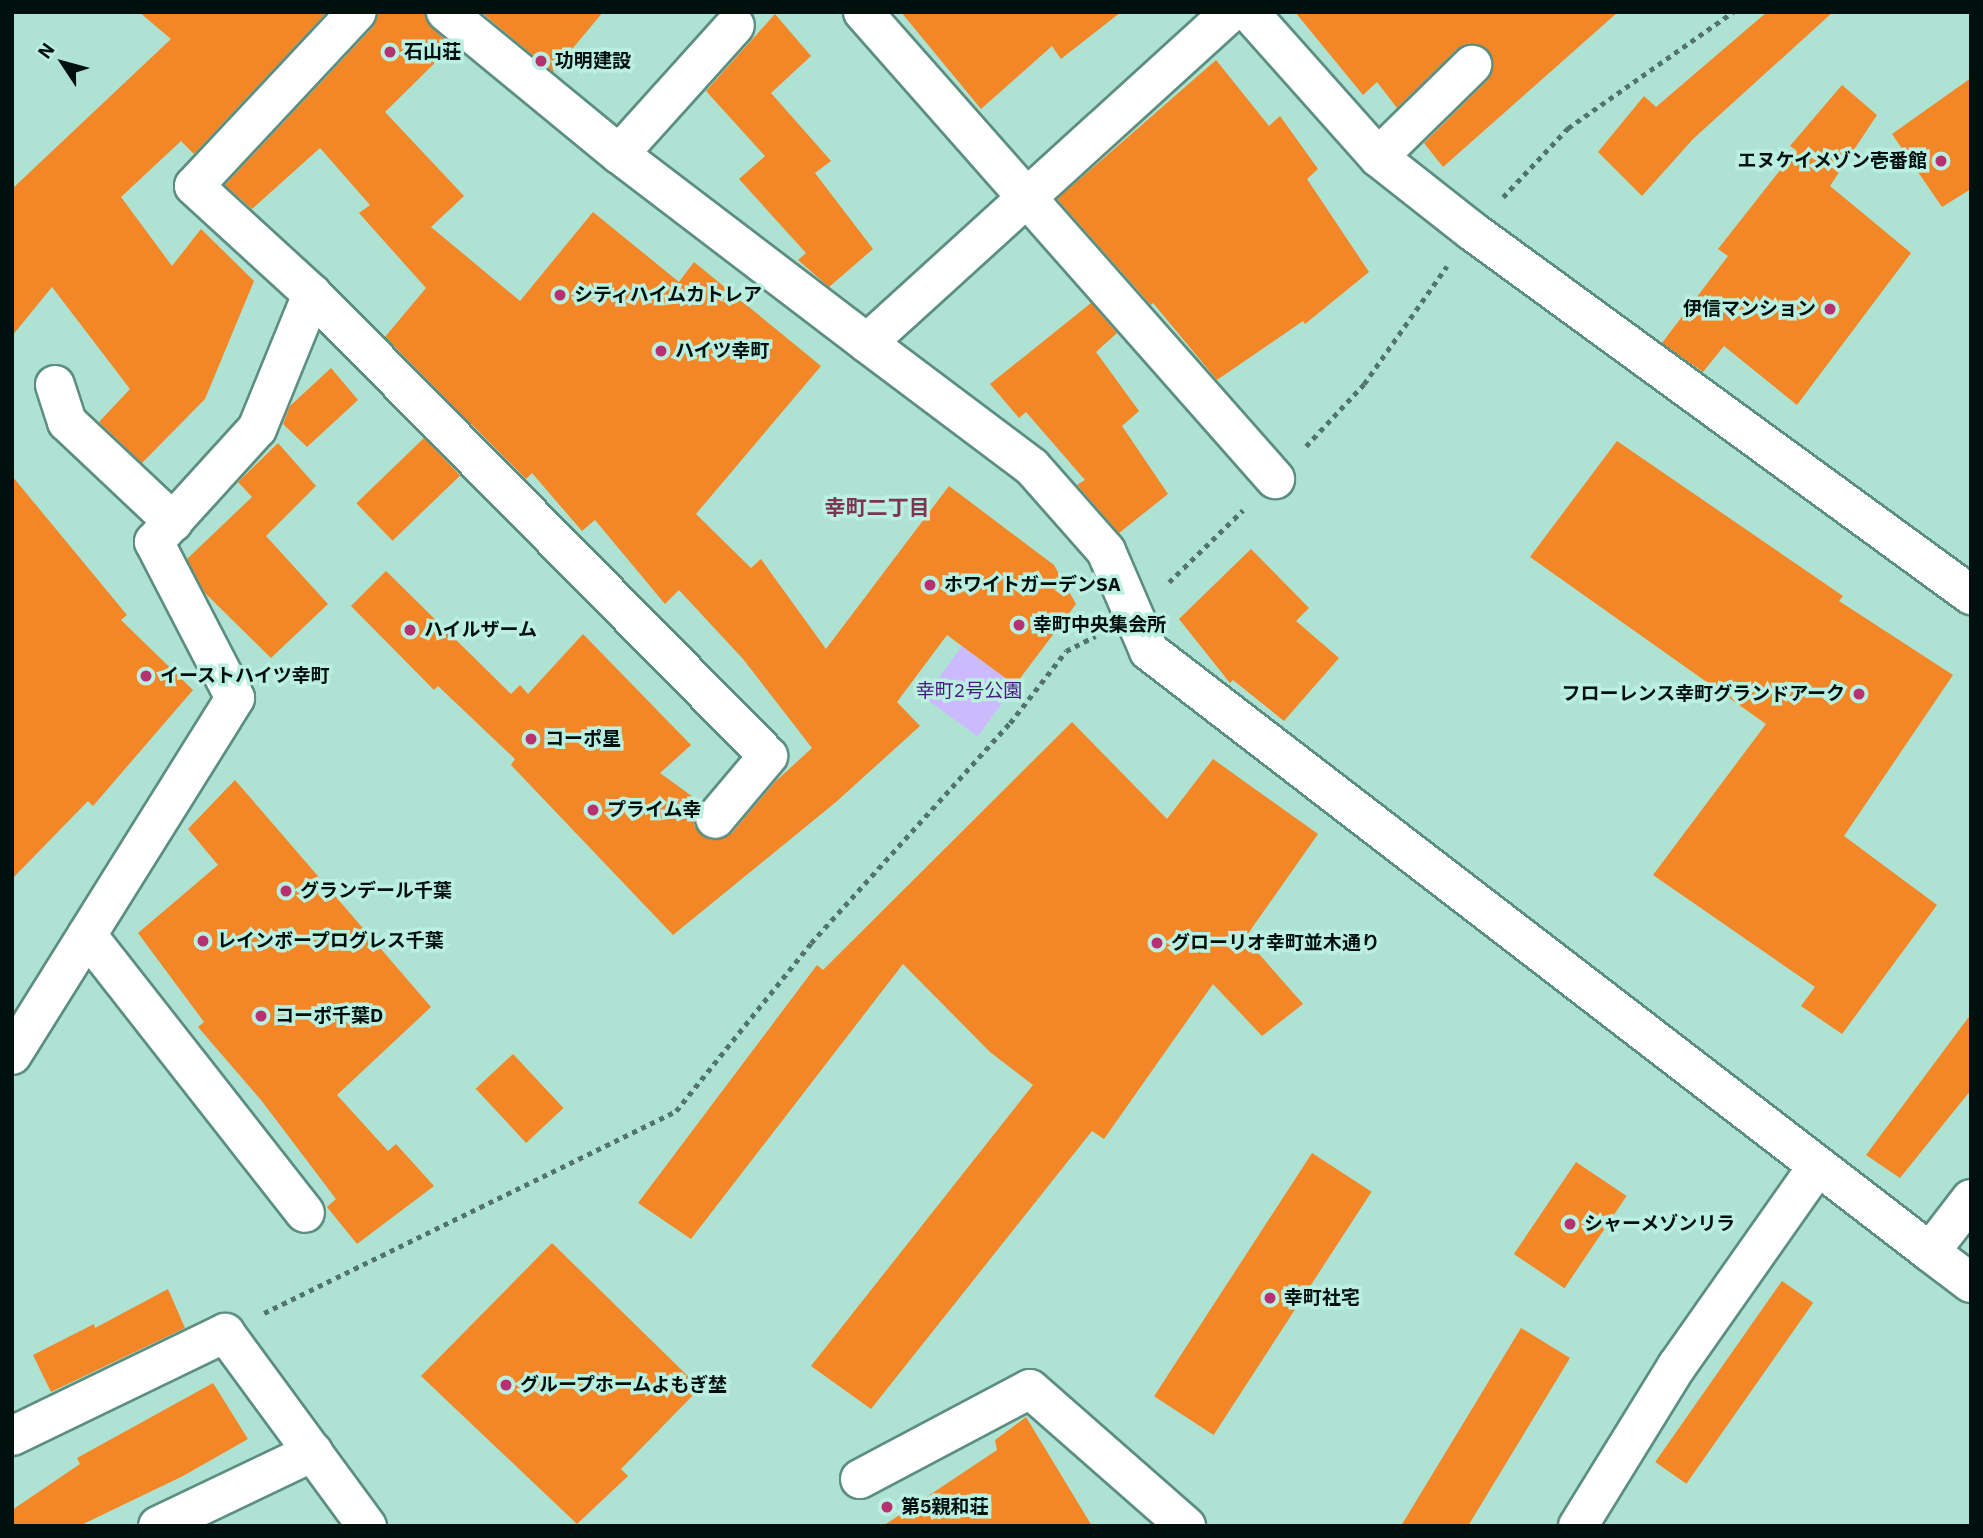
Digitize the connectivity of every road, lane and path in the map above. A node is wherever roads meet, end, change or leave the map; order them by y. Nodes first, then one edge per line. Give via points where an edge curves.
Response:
1 (357, 12) edge
2 (446, 12) edge
3 (863, 12) edge
4 (1231, 12) edge
5 (1250, 12) edge
6 (1733, 12) edge
7 (735, 25) dead end
8 (1472, 65) dead end
9 (619, 154) junction
10 (1378, 157) junction
11 (1026, 198) junction
12 (1472, 231) junction
13 (312, 294) junction
14 (867, 343) junction
15 (55, 385) dead end
16 (1275, 479) junction
17 (173, 522) junction
18 (1971, 595) edge
19 (1136, 614) junction
20 (716, 819) dead end
21 (87, 935) junction
22 (12, 1055) edge
23 (1817, 1167) junction
24 (1971, 1199) edge
25 (304, 1213) dead end
26 (1930, 1252) junction
27 (1971, 1283) edge
28 (225, 1333) junction
29 (12, 1436) edge
30 (313, 1452) junction
31 (860, 1479) dead end
32 (158, 1526) edge
33 (367, 1526) edge
34 (1186, 1526) edge
35 (1578, 1526) edge

1 - 13 street via 194,186
2 - 9 street
3 - 11 street
4 - 11 street
5 - 10 street
6 - 12 path via 1568,128
7 - 9 street
8 - 10 street
9 - 14 street
10 - 12 street
11 - 14 street
11 - 16 street
12 - 16 path via 1364,383
12 - 18 street
13 - 17 street via 257,429
13 - 20 street via 768,755
14 - 19 street via 1032,467 1106,551
15 - 17 street via 67,422
16 - 19 path
17 - 21 street via 154,542 235,698
19 - 23 street via 1149,651
19 - 28 path via 1066,651 1010,723 811,943 676,1111 471,1208
21 - 22 street
21 - 25 street
23 - 26 street
23 - 35 street via 1677,1366
24 - 26 street
26 - 27 street
28 - 29 street
28 - 30 street
30 - 32 street
30 - 33 street
31 - 34 street via 1030,1389

